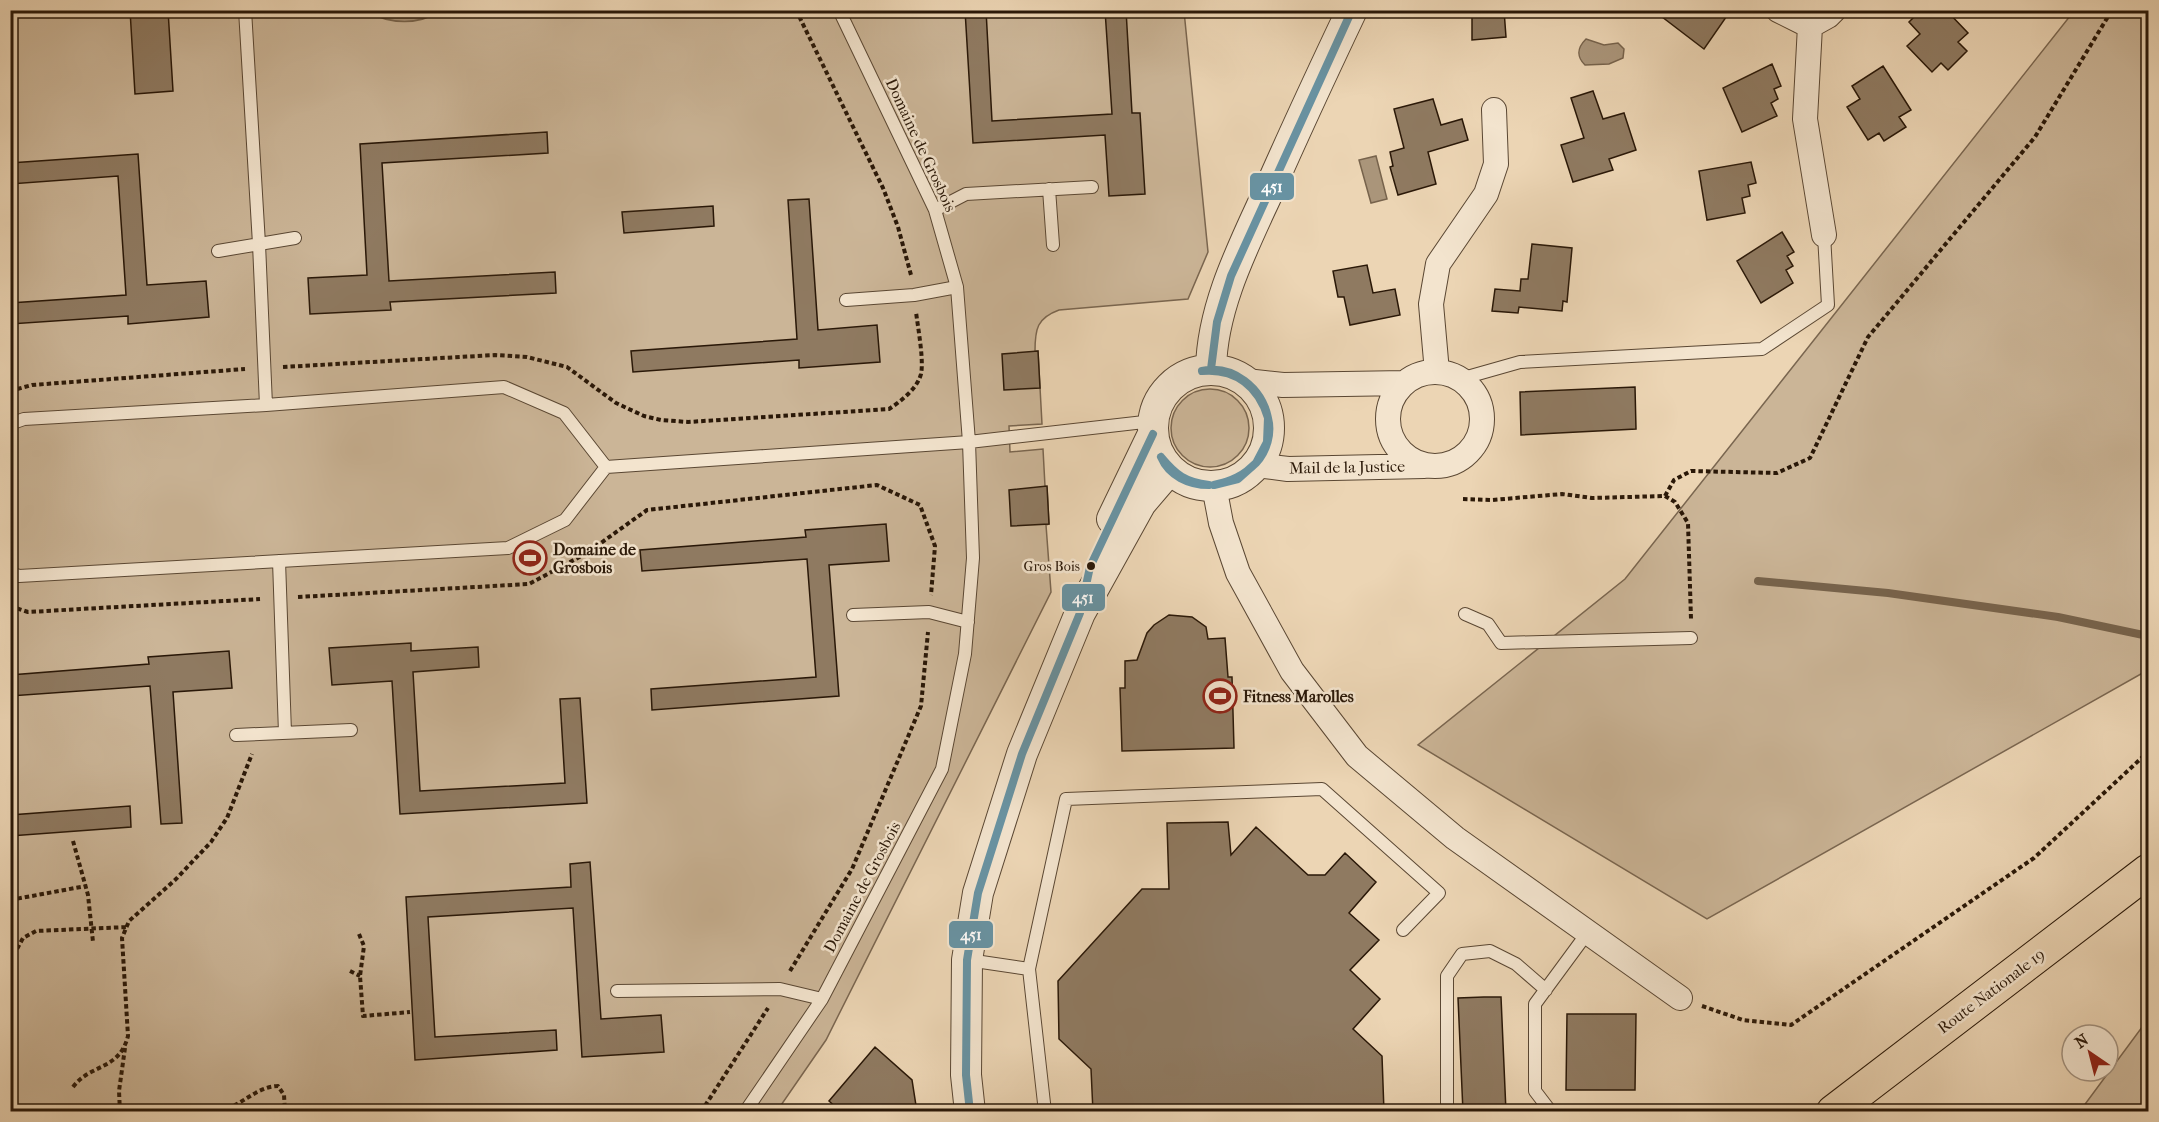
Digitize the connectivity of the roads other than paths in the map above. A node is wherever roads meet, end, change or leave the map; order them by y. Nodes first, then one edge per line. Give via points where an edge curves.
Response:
1 (245, 10) edge
2 (839, 10) edge
3 (1352, 10) edge
4 (1778, 10) edge
5 (1834, 10) edge
6 (1810, 26) junction
7 (1494, 110) dead end
8 (1092, 187) dead end
9 (1049, 189) junction
10 (935, 210) junction
11 (1824, 235) joint
12 (295, 238) dead end
13 (259, 244) junction
14 (1053, 245) dead end
15 (218, 251) dead end
16 (957, 287) junction
17 (846, 300) dead end
18 (1211, 369) junction
19 (1448, 376) junction
20 (1246, 381) junction
21 (1405, 383) junction
22 (266, 405) junction
23 (10, 424) edge
24 (1153, 428) junction
25 (969, 442) junction
26 (1256, 465) junction
27 (606, 466) junction
28 (1439, 466) junction
29 (1170, 469) junction
30 (1214, 486) junction
31 (279, 561) junction
32 (10, 573) edge
33 (1080, 613) junction
34 (1465, 614) dead end
35 (853, 615) dead end
36 (968, 622) junction
37 (1691, 638) road end
38 (351, 730) dead end
39 (285, 733) junction
40 (236, 735) dead end
41 (2148, 871) edge
42 (1403, 930) dead end
43 (1588, 932) junction
44 (967, 960) junction
45 (1029, 969) junction
46 (1546, 990) junction
47 (617, 991) dead end
48 (1680, 998) road end
49 (822, 999) junction
50 (745, 1112) edge
51 (970, 1112) edge
52 (1045, 1112) edge
53 (1446, 1112) edge
54 (1551, 1112) edge
55 (1833, 1112) edge

1 - 13 lane
2 - 10 lane, Domaine de Grosbois
3 - 18 street via 1232,277 1211,345
4 - 6 street
5 - 6 street
6 - 11 street via 1805,119
7 - 19 street via 1497,164 1486,194 1438,264 1431,304
8 - 9 lane
9 - 10 lane via 966,194
9 - 14 lane
10 - 16 lane, Domaine de Grosbois
11 - 19 lane via 1828,305 1762,349 1520,362
12 - 13 lane
13 - 15 lane
13 - 22 lane
16 - 17 lane
16 - 25 lane, Domaine de Grosbois
18 - 20 street
18 - 24 street via 1197,371 1172,384 1156,408
19 - 21 street via 1415,377
19 - 28 street via 1471,390 1482,420 1471,449 1458,460
20 - 21 street via 1283,385
20 - 26 street via 1259,394 1267,411 1269,430
21 - 28 street via 1390,408 1388,423 1392,437 1410,459
22 - 23 lane via 24,419
22 - 27 lane via 504,387 564,413
24 - 25 lane
24 - 29 street via 1161,459
24 - 33 street via 1090,567
25 - 27 lane
25 - 36 lane, Domaine de Grosbois via 973,558
26 - 28 street, Mail de la Justice via 1288,469
26 - 30 street via 1230,483
27 - 31 lane via 565,520 508,548
29 - 30 street via 1198,485
29 - 33 street via 1141,502
30 - 43 street via 1221,523 1238,573 1292,671 1357,756 1455,838
31 - 32 lane via 19,576
31 - 39 lane
33 - 44 street via 1022,754 978,893
34 - 37 lane via 1488,624 1501,643
35 - 36 lane via 929,612
36 - 49 lane, Domaine de Grosbois via 942,769
38 - 39 lane
39 - 40 lane
41 - 55 main road, Route Nationale 19
42 - 45 lane via 1439,892 1322,789 1066,799
43 - 46 lane
43 - 48 street
44 - 45 lane
44 - 51 street via 966,1075
45 - 52 lane
46 - 53 lane via 1516,964 1490,951 1462,954 1447,976
46 - 54 lane via 1535,1004 1535,1090
47 - 49 lane via 780,989
49 - 50 lane, Domaine de Grosbois

